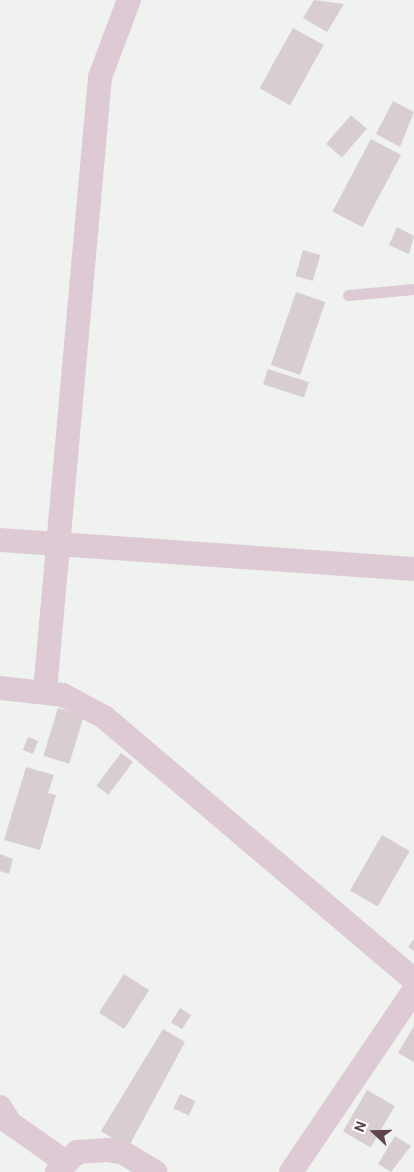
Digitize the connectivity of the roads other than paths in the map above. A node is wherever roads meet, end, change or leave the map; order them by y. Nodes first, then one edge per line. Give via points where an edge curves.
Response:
1 (128, 0) edge
2 (414, 289) edge
3 (348, 295) dead end
4 (0, 540) edge
5 (61, 546) junction
6 (414, 569) edge
7 (0, 688) edge
8 (45, 691) junction
9 (414, 980) edge
10 (414, 990) edge
11 (0, 1107) edge
12 (61, 1167) edge
13 (155, 1172) edge
14 (291, 1172) edge

1 - 5 street via 100,77
2 - 3 lane
4 - 5 street
5 - 6 street
5 - 8 street via 47,627
7 - 8 street
8 - 9 street via 76,700 104,717
10 - 14 street
11 - 12 street via 10,1124
12 - 13 street via 77,1152 107,1150 122,1152

